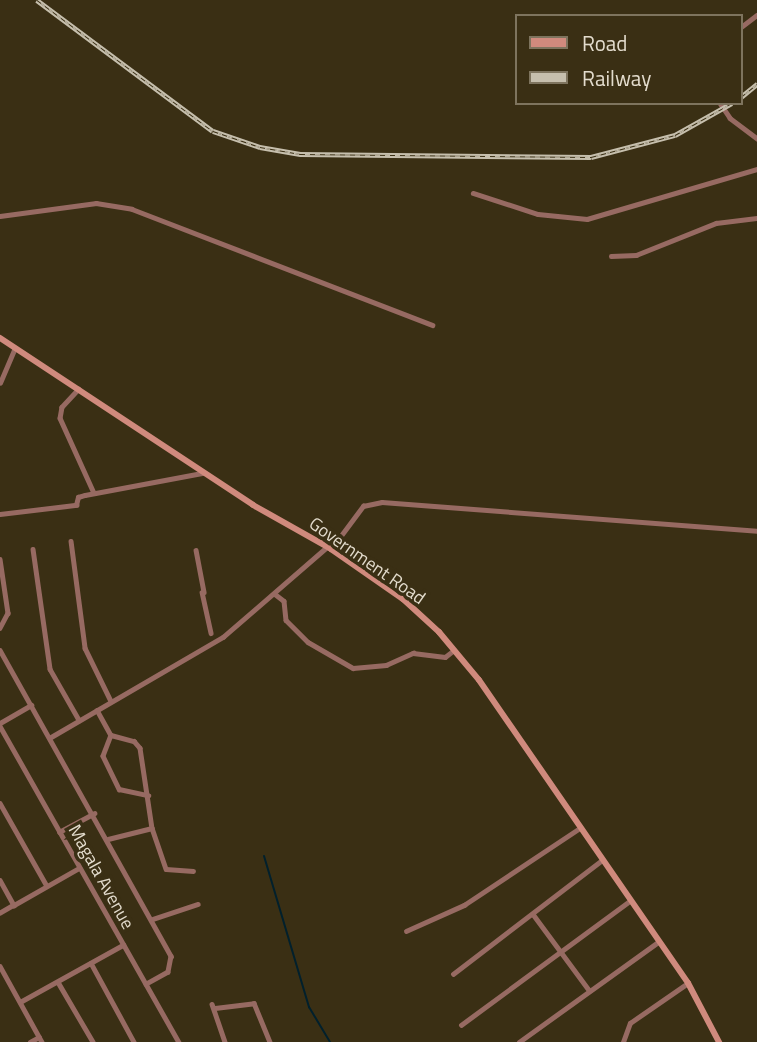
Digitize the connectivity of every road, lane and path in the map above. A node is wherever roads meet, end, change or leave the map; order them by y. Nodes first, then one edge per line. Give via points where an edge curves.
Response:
1 (721, 105) edge
2 (757, 138) edge
3 (757, 169) edge
4 (473, 193) dead end
5 (0, 216) edge
6 (757, 218) edge
7 (611, 256) dead end
8 (432, 325) dead end
9 (0, 338) edge
10 (15, 348) junction
11 (0, 383) edge
12 (79, 389) junction
13 (206, 472) junction
14 (94, 492) junction
15 (0, 514) edge
16 (757, 531) edge
17 (71, 541) dead end
18 (329, 548) junction
19 (33, 549) dead end
20 (196, 550) dead end
21 (0, 559) edge
22 (275, 594) junction
23 (0, 628) edge
24 (211, 633) dead end
25 (455, 649) junction
26 (0, 650) edge
27 (111, 702) junction
28 (31, 705) junction
29 (97, 710) junction
30 (79, 720) junction
31 (0, 725) edge
32 (111, 735) junction
33 (51, 737) junction
34 (148, 795) junction
35 (0, 803) edge
36 (94, 813) junction
37 (152, 828) junction
38 (580, 828) junction
39 (60, 832) junction
40 (108, 839) junction
41 (602, 860) junction
42 (79, 868) junction
43 (193, 872) dead end
44 (0, 880) edge
45 (47, 886) junction
46 (630, 901) junction
47 (198, 904) dead end
48 (14, 905) junction
49 (0, 913) edge
50 (533, 914) junction
51 (153, 919) junction
52 (407, 931) dead end
53 (658, 942) junction
54 (123, 945) junction
55 (561, 953) junction
56 (92, 963) junction
57 (0, 966) edge
58 (453, 974) dead end
59 (58, 982) junction
60 (688, 983) junction
61 (146, 984) junction
62 (589, 990) junction
63 (20, 1002) junction
64 (461, 1025) dead end
65 (40, 1039) edge
66 (30, 1042) edge
67 (93, 1042) edge
68 (134, 1042) edge
69 (179, 1042) edge
70 (225, 1042) edge
71 (270, 1042) edge
72 (519, 1042) edge
73 (623, 1042) edge
74 (719, 1042) edge

1 - 2 street via 730,118
3 - 4 street via 587,219 530,212
5 - 8 street via 88,203 122,206
6 - 7 street via 716,223 635,255
9 - 10 street, Government Road
10 - 11 street
10 - 12 street, Government Road
12 - 13 street, Government Road
12 - 14 street via 62,407 60,418
13 - 14 street
13 - 18 street, Government Road
14 - 15 street via 78,497 76,505
16 - 18 street via 372,502
17 - 27 street via 85,648
18 - 22 street
18 - 25 street, Government Road via 403,599
19 - 30 street via 50,669
20 - 24 street
21 - 23 street via 8,613
22 - 25 street via 284,601 288,622 309,642 354,668 386,665 413,653 445,657
22 - 27 street via 223,637
25 - 38 street, Government Road
26 - 28 street
27 - 29 street
28 - 31 street
28 - 33 street
29 - 30 street
29 - 32 street
30 - 33 street
31 - 39 street, Magala Avenue
32 - 34 street via 134,741 140,748
32 - 34 street via 103,756 119,789
33 - 36 street
34 - 37 street
35 - 45 street
36 - 39 street
36 - 40 street
37 - 40 street
37 - 43 street via 166,869
38 - 41 street, Government Road
38 - 52 street via 464,905
39 - 42 street, Magala Avenue
40 - 51 street
41 - 46 street, Government Road
41 - 50 street
42 - 45 street
42 - 54 street, Magala Avenue
44 - 48 street
45 - 48 street
46 - 53 street, Government Road
46 - 55 street
47 - 51 street
48 - 49 street
50 - 55 street
50 - 58 street
51 - 61 street via 172,967
53 - 60 street, Government Road
53 - 62 street
54 - 56 street
54 - 61 street, Magala Avenue
55 - 62 street
55 - 64 street
56 - 59 street
56 - 68 street
57 - 63 street
59 - 63 street
59 - 67 street
60 - 73 street via 630,1023
60 - 74 street, Government Road
61 - 69 street, Magala Avenue
62 - 72 street
63 - 65 street
65 - 66 street
70 - 71 street via 213,1006 254,1003

